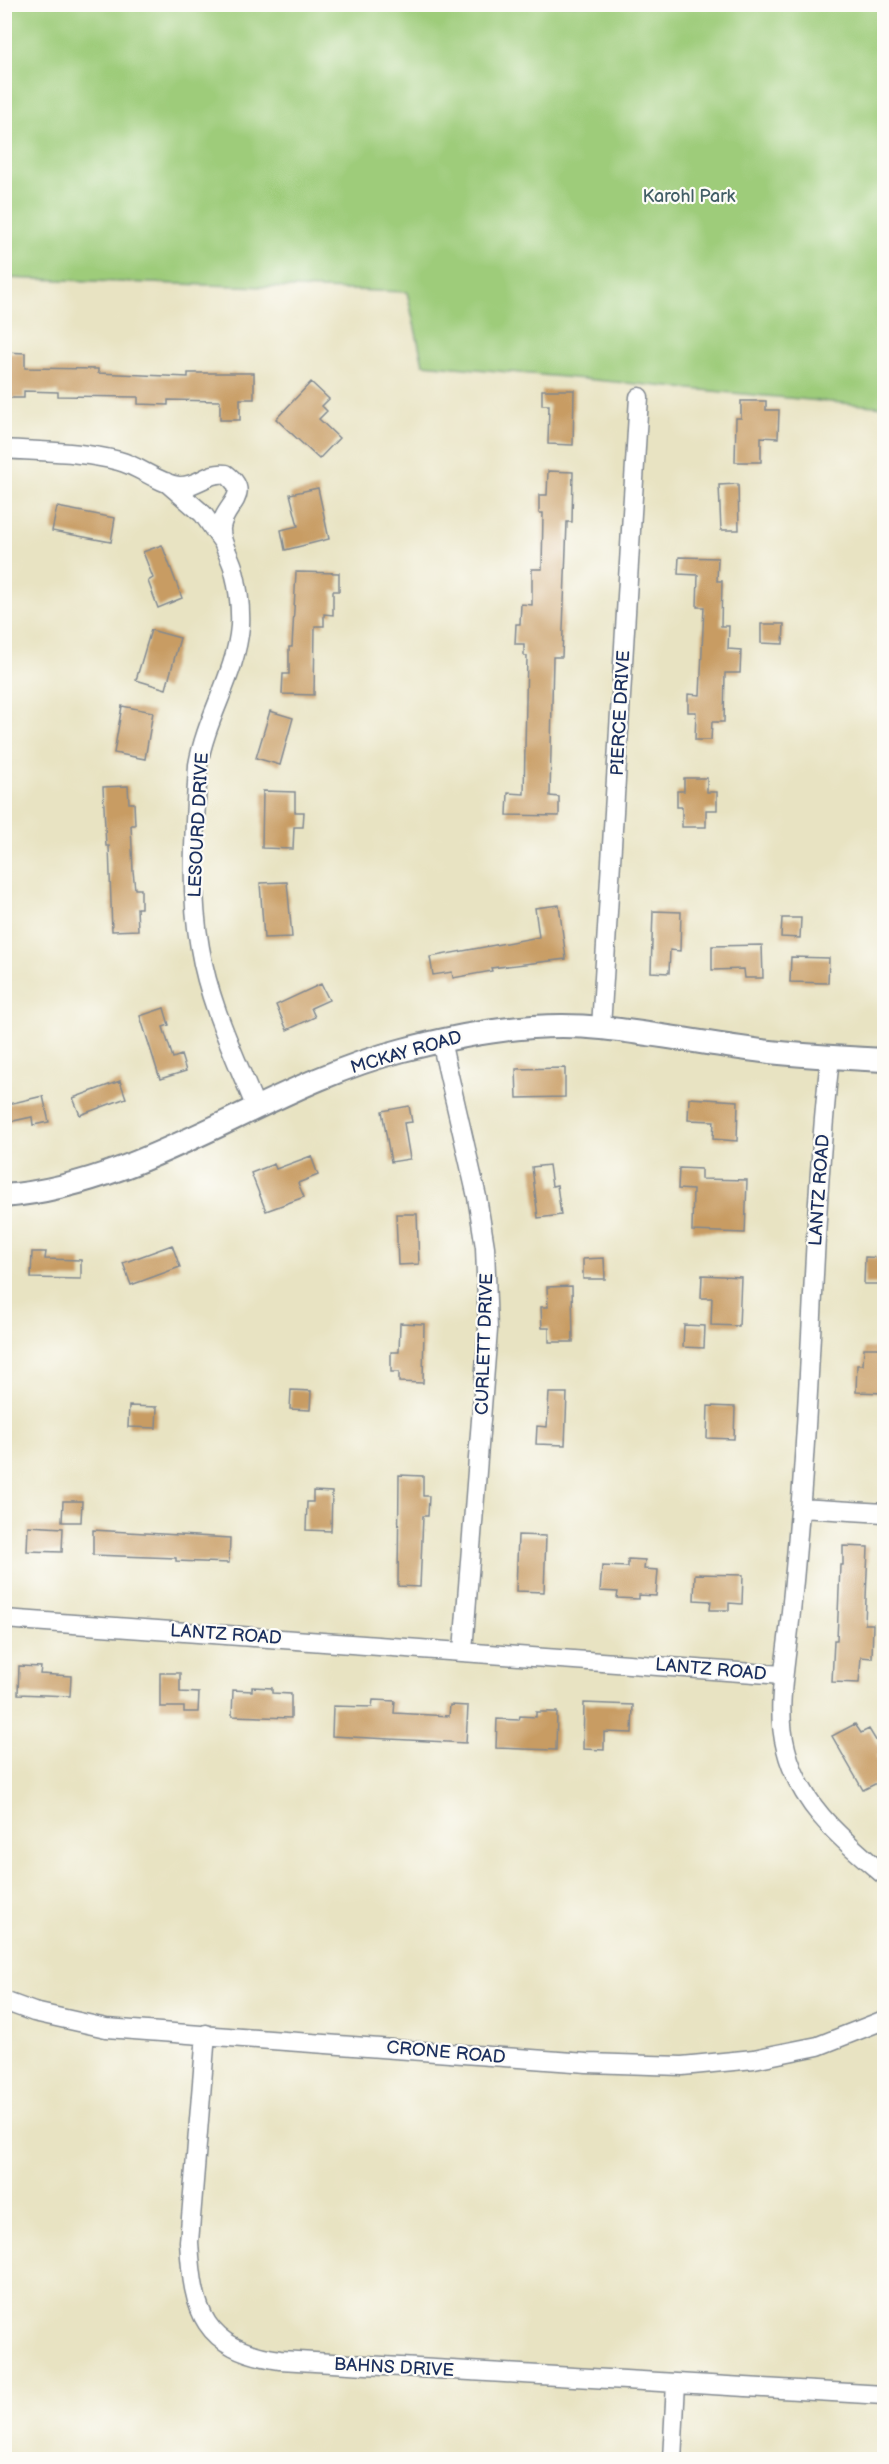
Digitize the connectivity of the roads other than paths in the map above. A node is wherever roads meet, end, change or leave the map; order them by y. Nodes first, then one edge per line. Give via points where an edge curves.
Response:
1 (639, 397) dead end
2 (4, 449) edge
3 (166, 482) junction
4 (222, 541) junction
5 (601, 1028) junction
6 (441, 1041) junction
7 (830, 1058) junction
8 (885, 1060) edge
9 (256, 1108) junction
10 (4, 1196) edge
11 (800, 1508) junction
12 (885, 1513) edge
13 (4, 1619) edge
14 (463, 1651) junction
15 (782, 1675) junction
16 (885, 1875) edge
17 (4, 2001) edge
18 (885, 2020) edge
19 (206, 2034) junction
20 (676, 2383) junction
21 (885, 2395) edge
22 (672, 2460) edge

1 - 5 street, PIERCE DRIVE
2 - 3 street, LESOURD DRIVE via 98,456 137,467
3 - 4 street, LESOURD DRIVE via 203,514
3 - 4 street, LESOURD DRIVE via 189,485 218,473 234,480 238,495 222,520
4 - 9 street, LESOURD DRIVE via 237,584 240,624 233,664 208,723 198,765 194,905 206,976
5 - 6 street, MCKAY ROAD via 511,1029
5 - 7 street, MCKAY ROAD
6 - 9 street, MCKAY ROAD via 353,1066
6 - 14 street, CURLETT DRIVE via 477,1197 487,1280 488,1330
7 - 8 street
7 - 11 street, LANTZ ROAD via 821,1141
9 - 10 street, MCKAY ROAD via 109,1173
11 - 12 street
11 - 15 street, LANTZ ROAD
13 - 14 street, LANTZ ROAD
14 - 15 street, LANTZ ROAD
15 - 16 street via 782,1728 789,1762 802,1791 836,1835
17 - 19 street, CRONE ROAD via 95,2027
18 - 19 street, CRONE ROAD via 818,2046 754,2059 682,2066 587,2063
19 - 20 street, BAHNS DRIVE via 189,2242 190,2273 198,2307 225,2343 250,2354 280,2360
20 - 21 street, BAHNS DRIVE
20 - 22 street

